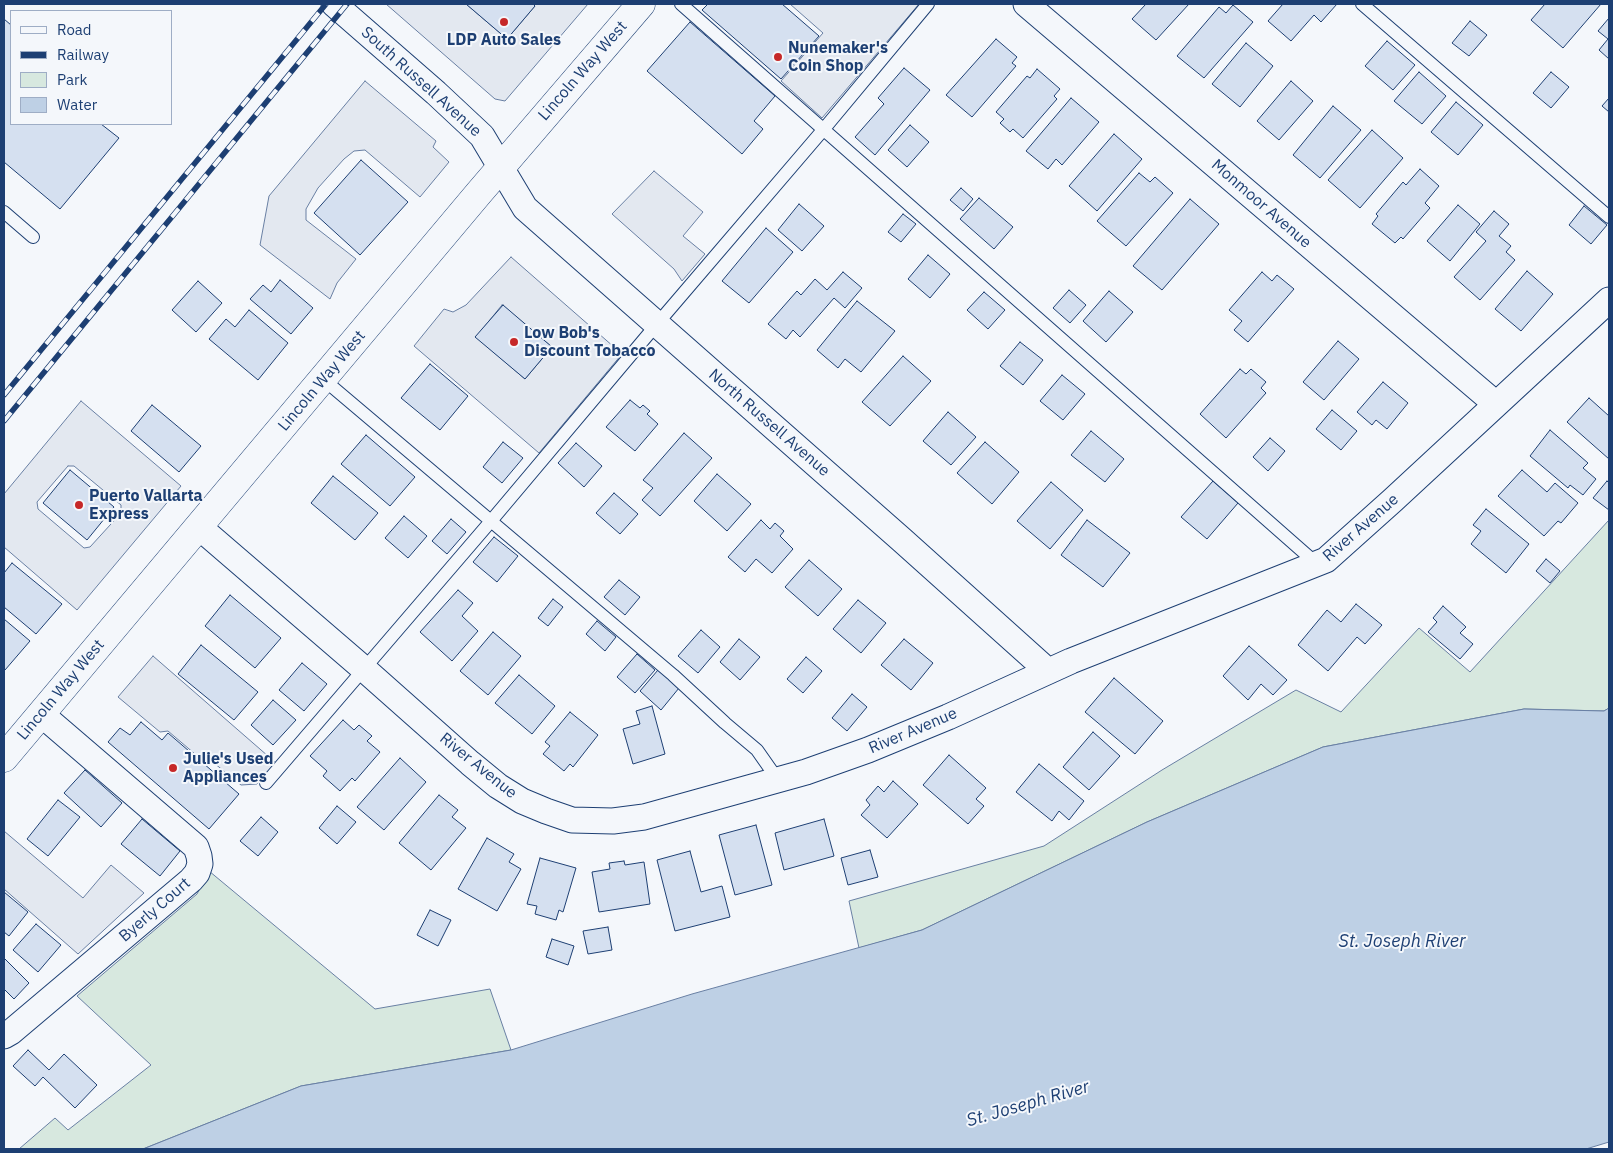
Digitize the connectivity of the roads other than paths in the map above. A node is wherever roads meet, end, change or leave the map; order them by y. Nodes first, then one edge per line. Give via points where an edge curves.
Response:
1 (334, 4) edge
2 (641, 4) edge
3 (681, 4) edge
4 (928, 4) edge
5 (1026, 4) edge
6 (1362, 4) edge
7 (823, 130) junction
8 (501, 167) junction
9 (4, 212) edge
10 (1609, 217) edge
11 (33, 237) dead end
12 (1609, 300) edge
13 (657, 324) junction
14 (324, 378) junction
15 (1496, 404) junction
16 (491, 521) junction
17 (199, 527) junction
18 (1317, 564) junction
19 (364, 669) junction
20 (1048, 671) junction
21 (41, 714) junction
22 (4, 758) edge
23 (778, 780) junction
24 (266, 783) dead end
25 (4, 1036) edge

1 - 8 street, South Russell Avenue via 482,136
2 - 8 main road, Lincoln Way West
3 - 7 lane
4 - 7 lane
5 - 15 street, Monmoor Avenue
6 - 10 lane
7 - 13 lane
7 - 18 lane
8 - 13 street, North Russell Avenue via 525,208
8 - 14 main road, Lincoln Way West
9 - 11 lane
12 - 15 street, River Avenue
13 - 16 lane
13 - 20 street, North Russell Avenue
14 - 16 lane
14 - 17 main road, Lincoln Way West
15 - 18 street, River Avenue via 1394,500 1326,560
16 - 19 lane
16 - 23 lane via 757,750
17 - 19 street, River Avenue
17 - 21 main road, Lincoln Way West
18 - 20 street, River Avenue
19 - 23 street, River Avenue via 498,786 522,801 572,820 613,821 644,817
19 - 24 lane
20 - 23 street, River Avenue via 868,750
21 - 22 main road, Lincoln Way West
21 - 25 street, Byerly Court via 196,847 200,864 191,880

